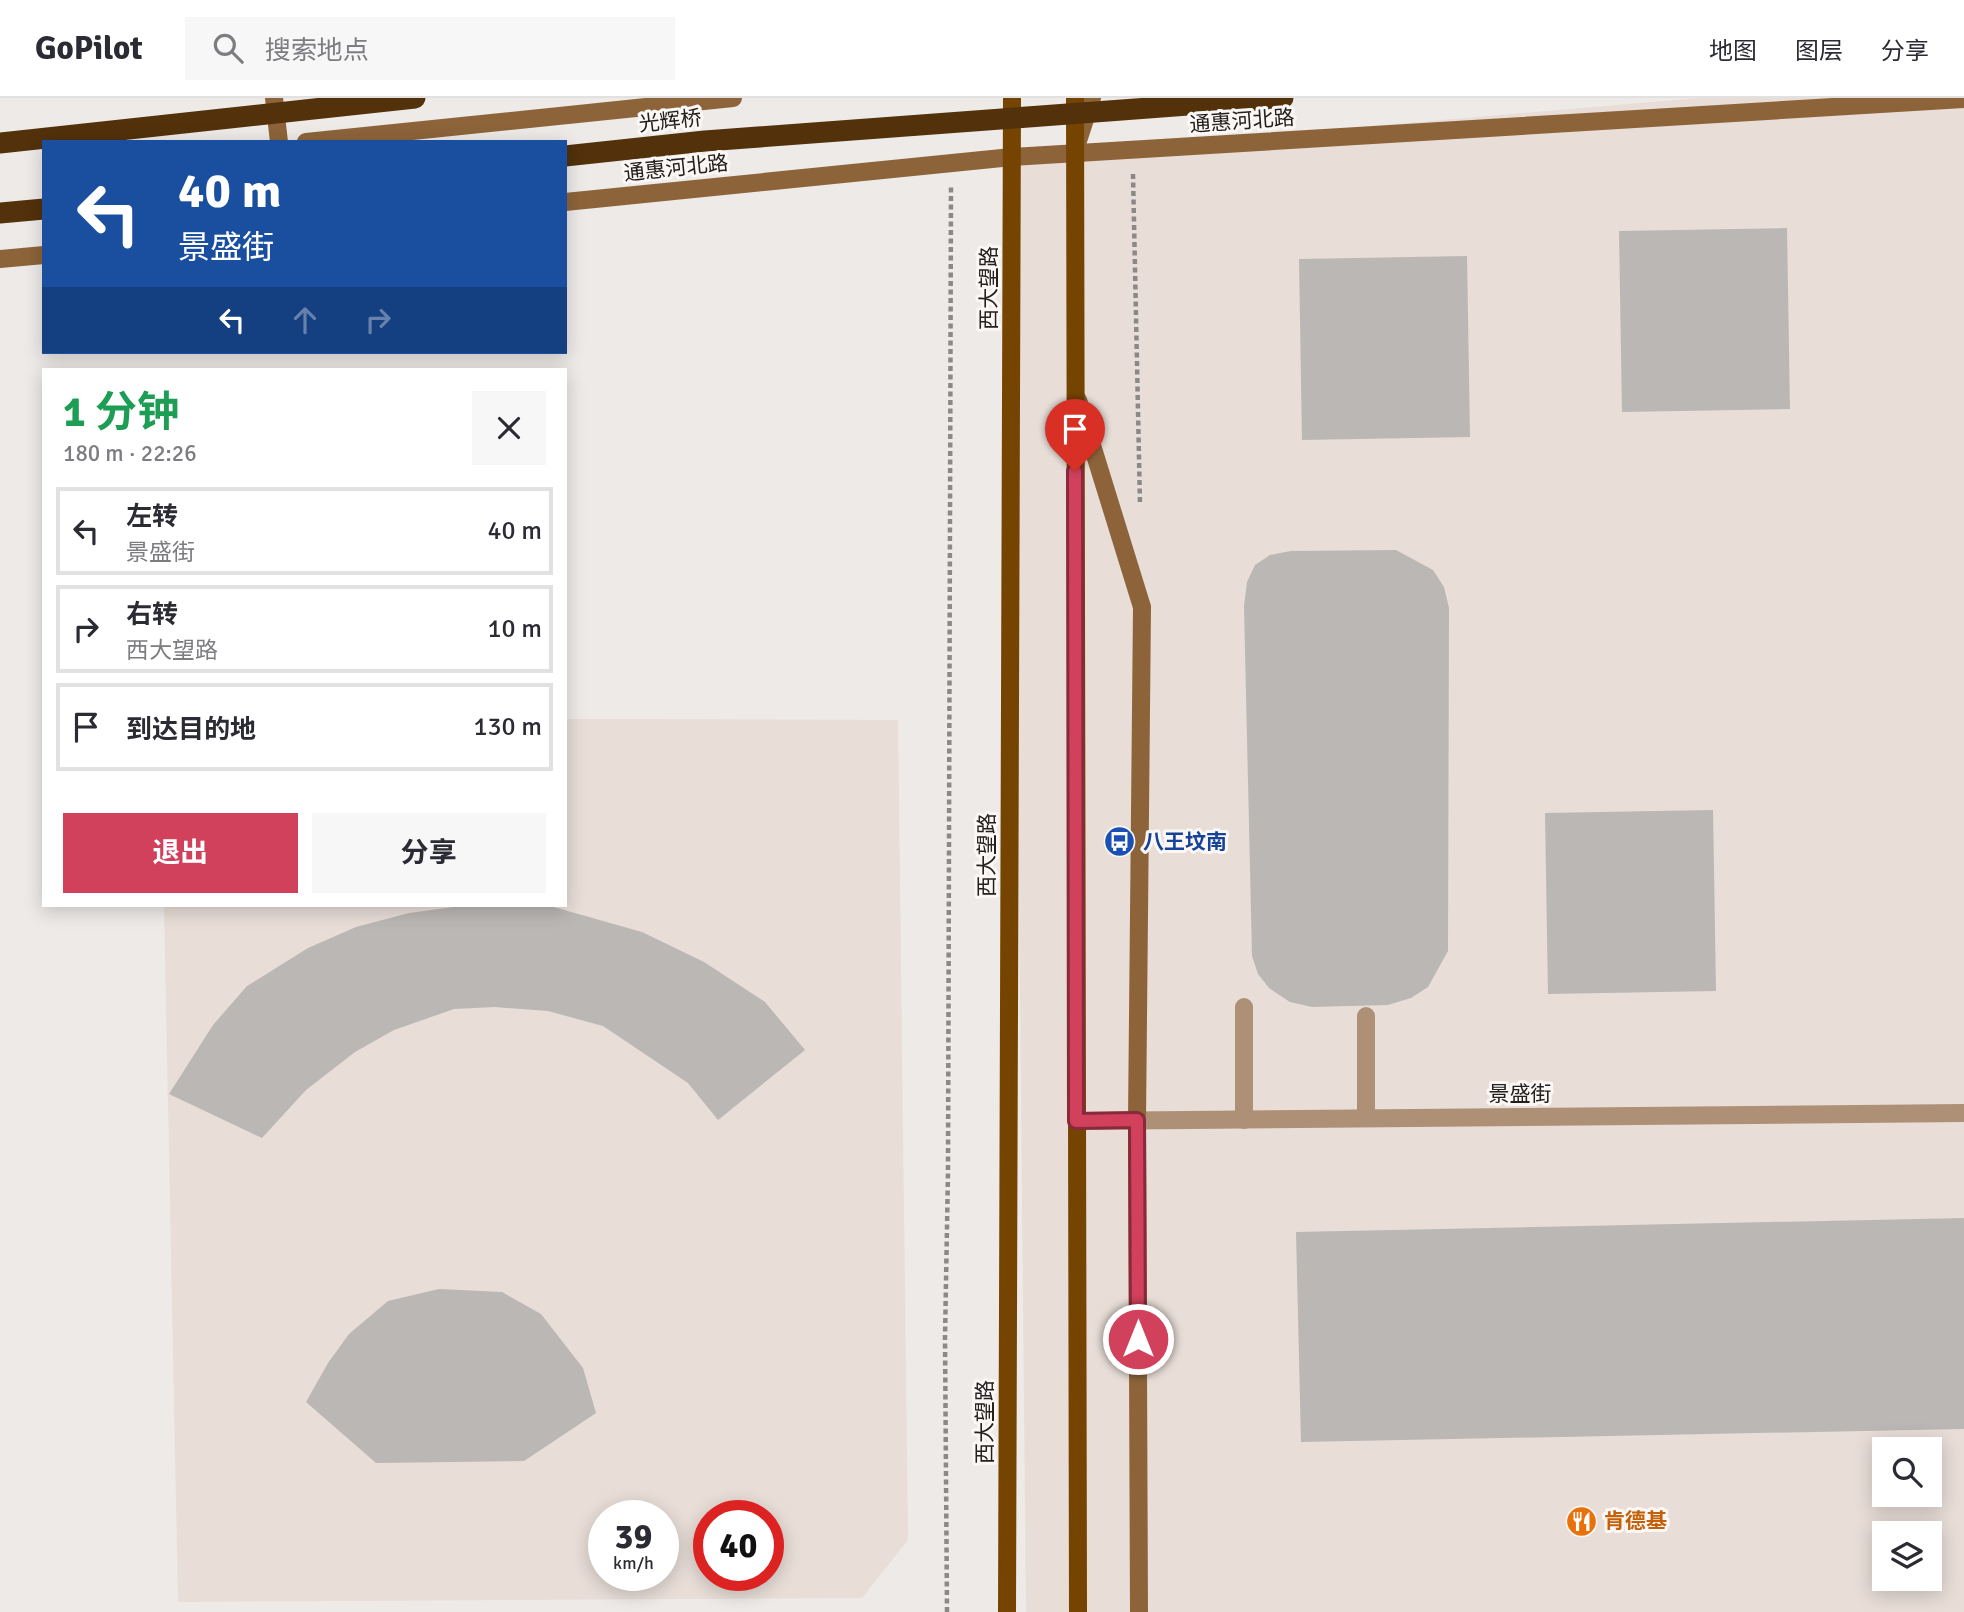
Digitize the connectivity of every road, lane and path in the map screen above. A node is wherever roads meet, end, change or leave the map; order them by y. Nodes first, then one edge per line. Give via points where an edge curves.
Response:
1 (274, 98) edge
2 (415, 98) edge
3 (733, 98) edge
4 (1012, 98) edge
5 (1075, 98) edge
6 (1092, 98) edge
7 (1283, 98) edge
8 (1964, 99) edge
9 (1721, 106) edge
10 (279, 140) edge
11 (325, 140) edge
12 (0, 143) edge
13 (1132, 150) junction
14 (1074, 154) junction
15 (567, 156) edge
16 (1012, 158) junction
17 (951, 164) junction
18 (567, 202) edge
19 (42, 209) edge
20 (0, 214) edge
21 (42, 255) edge
22 (0, 259) edge
23 (1075, 390) junction
24 (1140, 511) dead end
25 (1244, 1007) dead end
26 (1366, 1016) dead end
27 (1964, 1113) edge
28 (1366, 1117) junction
29 (1244, 1119) junction
30 (1137, 1120) junction
31 (1076, 1121) junction
32 (947, 1612) edge
33 (1007, 1612) edge
34 (1078, 1612) edge
35 (1139, 1612) edge

1 - 10 street
2 - 12 highway, bridge
3 - 11 street
4 - 16 main road, 西大望路
5 - 14 main road
6 - 14 street
7 - 15 highway, 光辉桥, bridge
8 - 9 street, 通惠河北路
9 - 13 street, 通惠河北路
13 - 14 street, 通惠河北路
13 - 24 path
14 - 16 street, 通惠河北路
14 - 23 main road
16 - 17 street, 通惠河北路
16 - 33 main road, 西大望路
17 - 18 street, 通惠河北路
17 - 32 path
19 - 20 highway
21 - 22 street
23 - 30 street via 1142,607
23 - 31 main road
25 - 29 street
26 - 28 street
27 - 28 street, 景盛街
28 - 29 street, 景盛街
29 - 30 street, 景盛街
30 - 31 street, 景盛街
30 - 35 street
31 - 34 main road

